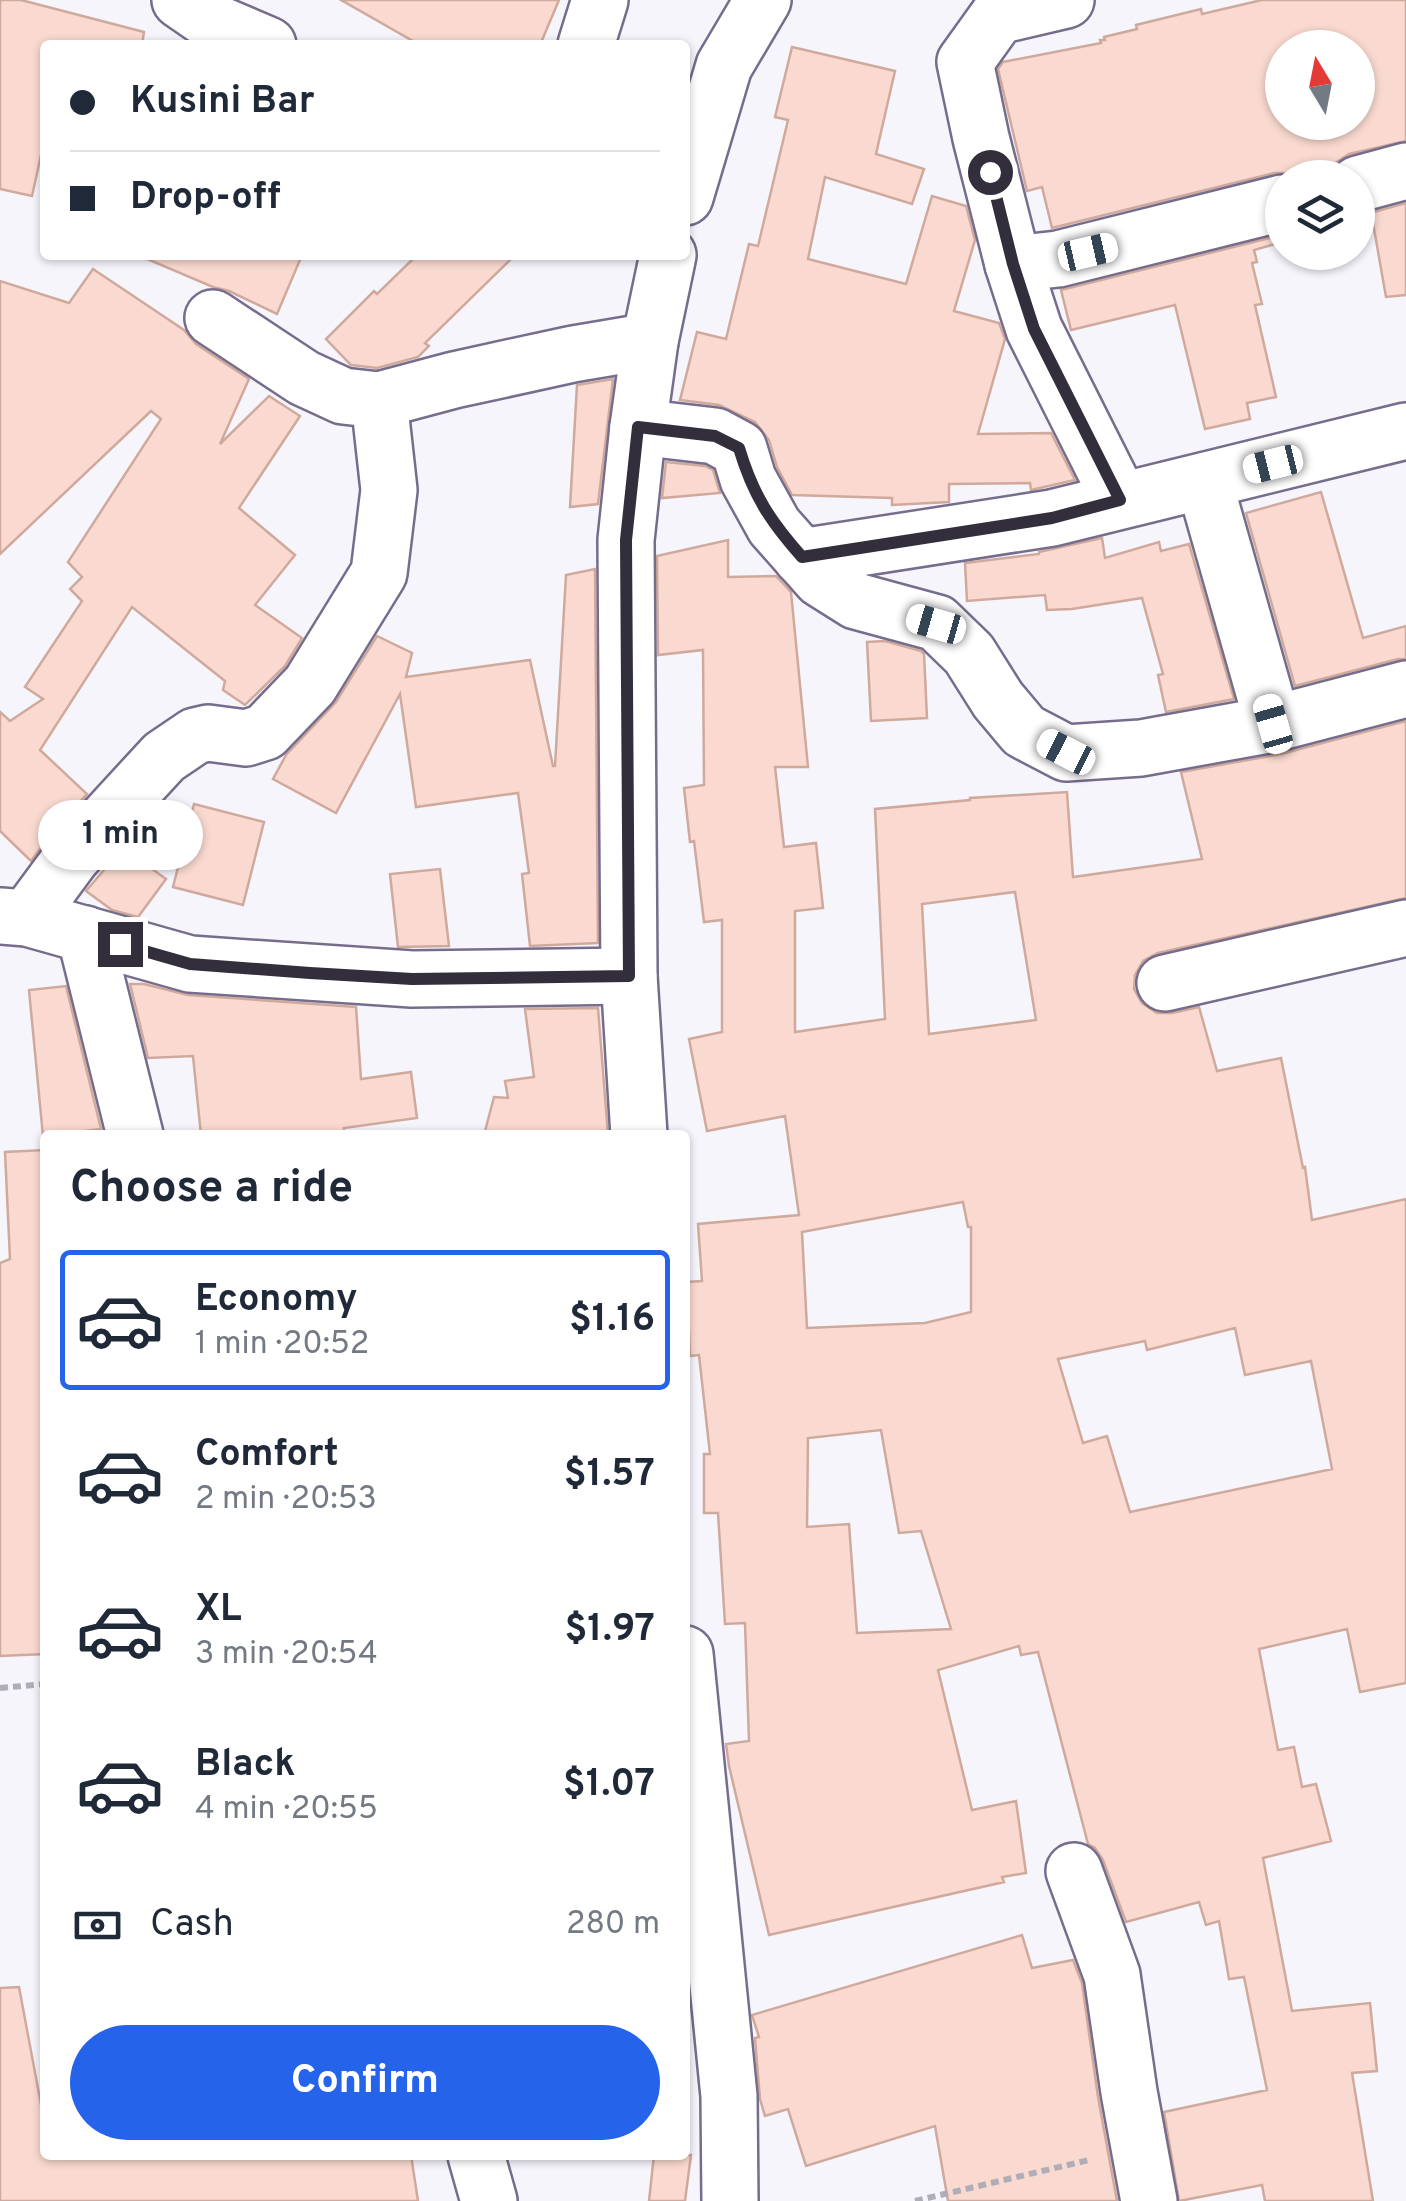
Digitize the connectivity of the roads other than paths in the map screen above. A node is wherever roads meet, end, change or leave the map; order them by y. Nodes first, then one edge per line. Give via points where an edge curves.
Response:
1 (180, 0) edge
2 (600, 0) edge
3 (763, 0) edge
4 (1066, 0) edge
5 (256, 40) edge
6 (588, 40) edge
7 (704, 70) edge
8 (690, 164) edge
9 (1406, 171) edge
10 (1375, 179) edge
11 (1265, 207) edge
12 (667, 260) edge
13 (1013, 264) junction
14 (213, 318) dead end
15 (650, 341) junction
16 (379, 400) junction
17 (638, 427) junction
18 (1406, 430) edge
19 (1204, 481) junction
20 (1120, 500) junction
21 (802, 557) junction
22 (1406, 689) edge
23 (1273, 724) junction
24 (14, 917) edge
25 (1406, 928) edge
26 (85, 934) junction
27 (629, 976) junction
28 (1165, 983) dead end
29 (134, 1130) edge
30 (639, 1130) edge
31 (690, 1703) edge
32 (1074, 1870) dead end
33 (477, 2160) edge
34 (489, 2201) edge
35 (730, 2201) edge
36 (1149, 2201) edge

1 - 5 street
2 - 6 street
3 - 7 street
4 - 13 street via 998,16 965,62
7 - 8 street
9 - 10 street
11 - 13 street via 1058,259
12 - 15 street
13 - 20 street via 1034,329
14 - 16 street via 304,378 343,396
15 - 16 street
15 - 17 street
16 - 24 street via 390,490 379,573 310,685 265,732 194,736 164,758
17 - 21 street via 715,436 739,448 774,526
17 - 27 street via 626,540
18 - 19 street
19 - 20 street
19 - 23 street
20 - 21 street via 1052,518
21 - 23 street via 821,579 856,601 936,624 969,654 1024,732 1066,752 1140,748
22 - 23 street
24 - 26 street
25 - 28 street
26 - 27 street via 190,964 412,979
26 - 29 street
27 - 30 street
31 - 35 street via 730,2096
32 - 36 street via 1112,1975
33 - 34 street

